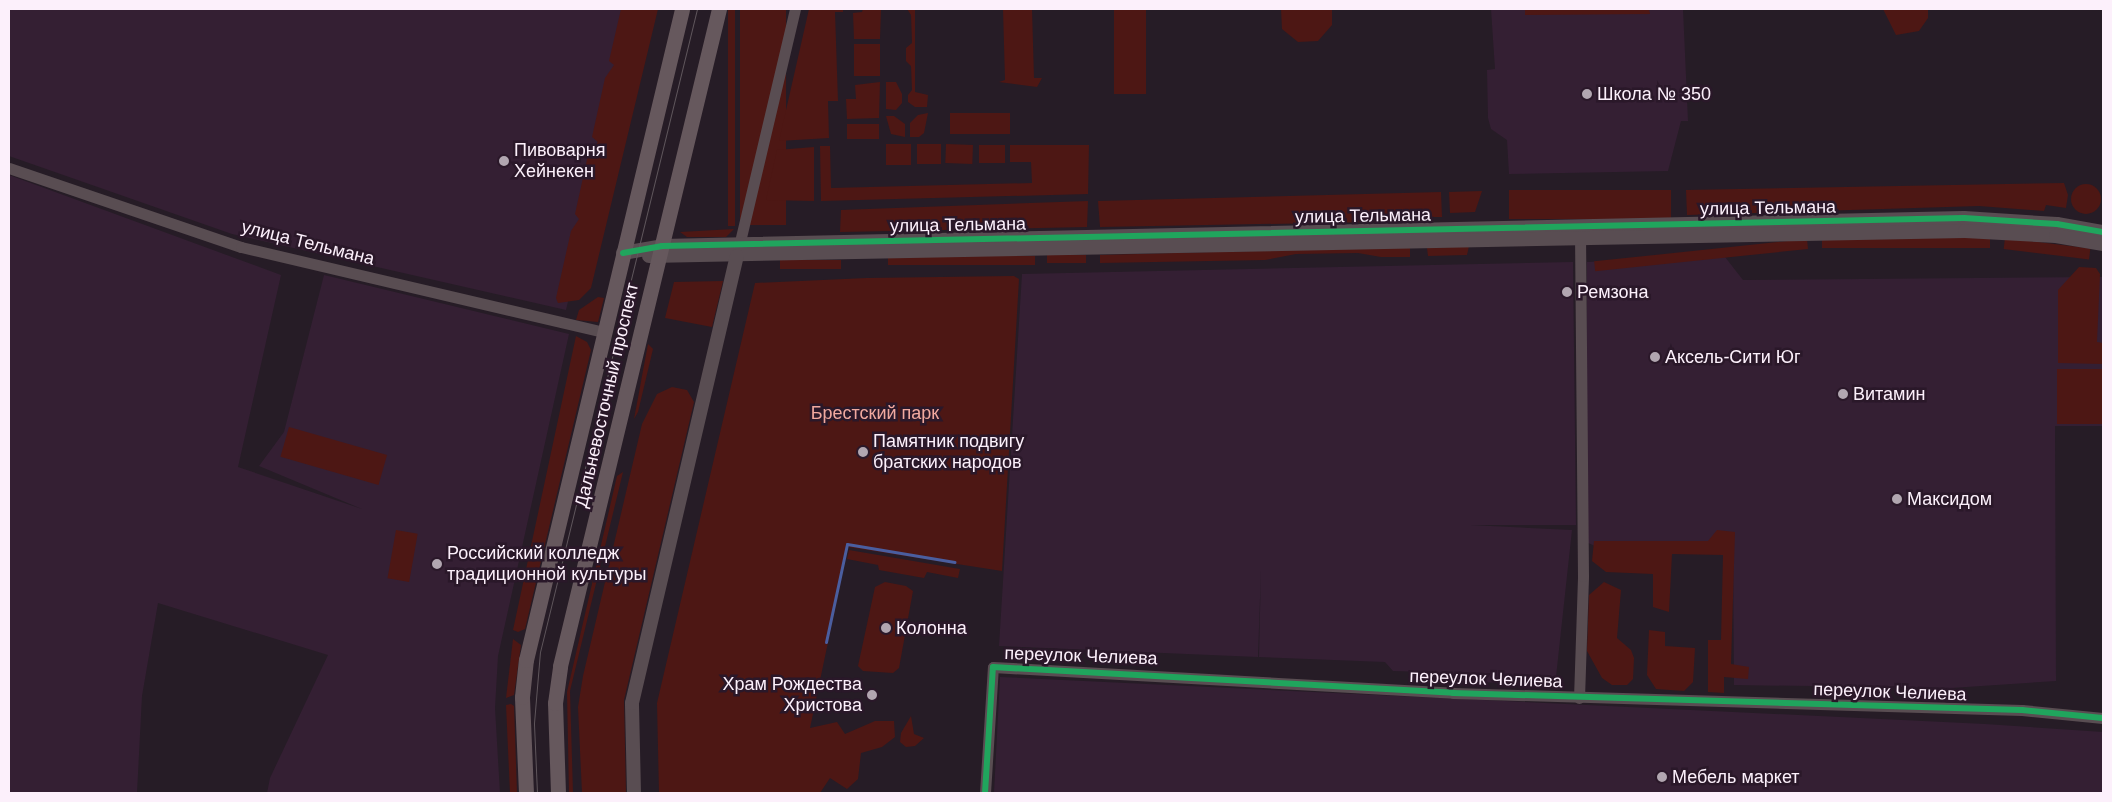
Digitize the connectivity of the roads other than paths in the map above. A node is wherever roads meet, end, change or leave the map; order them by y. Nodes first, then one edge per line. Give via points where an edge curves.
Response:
1 (682, 9) edge
2 (719, 9) edge
3 (795, 9) edge
4 (9, 168) edge
5 (1580, 232) junction
6 (2103, 232) edge
7 (2103, 244) edge
8 (738, 250) junction
9 (660, 252) junction
10 (623, 253) junction
11 (604, 332) junction
12 (1579, 698) junction
13 (2103, 718) edge
14 (526, 793) edge
15 (558, 793) edge
16 (634, 793) edge
17 (985, 793) edge

1 - 10 main road, Дальневосточный проспект
2 - 9 main road, Дальневосточный проспект
3 - 8 street
4 - 11 street, улица Тельмана via 241,247
5 - 6 street, улица Тельмана via 1964,218 2057,224
5 - 7 street, улица Тельмана via 1965,230 2056,236
5 - 8 street, улица Тельмана
5 - 12 street via 1583,576
8 - 9 street, улица Тельмана
8 - 16 street via 632,703
9 - 10 street, улица Тельмана
9 - 15 main road, Дальневосточный проспект via 557,684
10 - 11 main road, Дальневосточный проспект
11 - 14 main road, Дальневосточный проспект via 526,660 522,697
12 - 13 street, переулок Челиева via 1640,696 2022,710
12 - 17 street, переулок Челиева via 993,667

